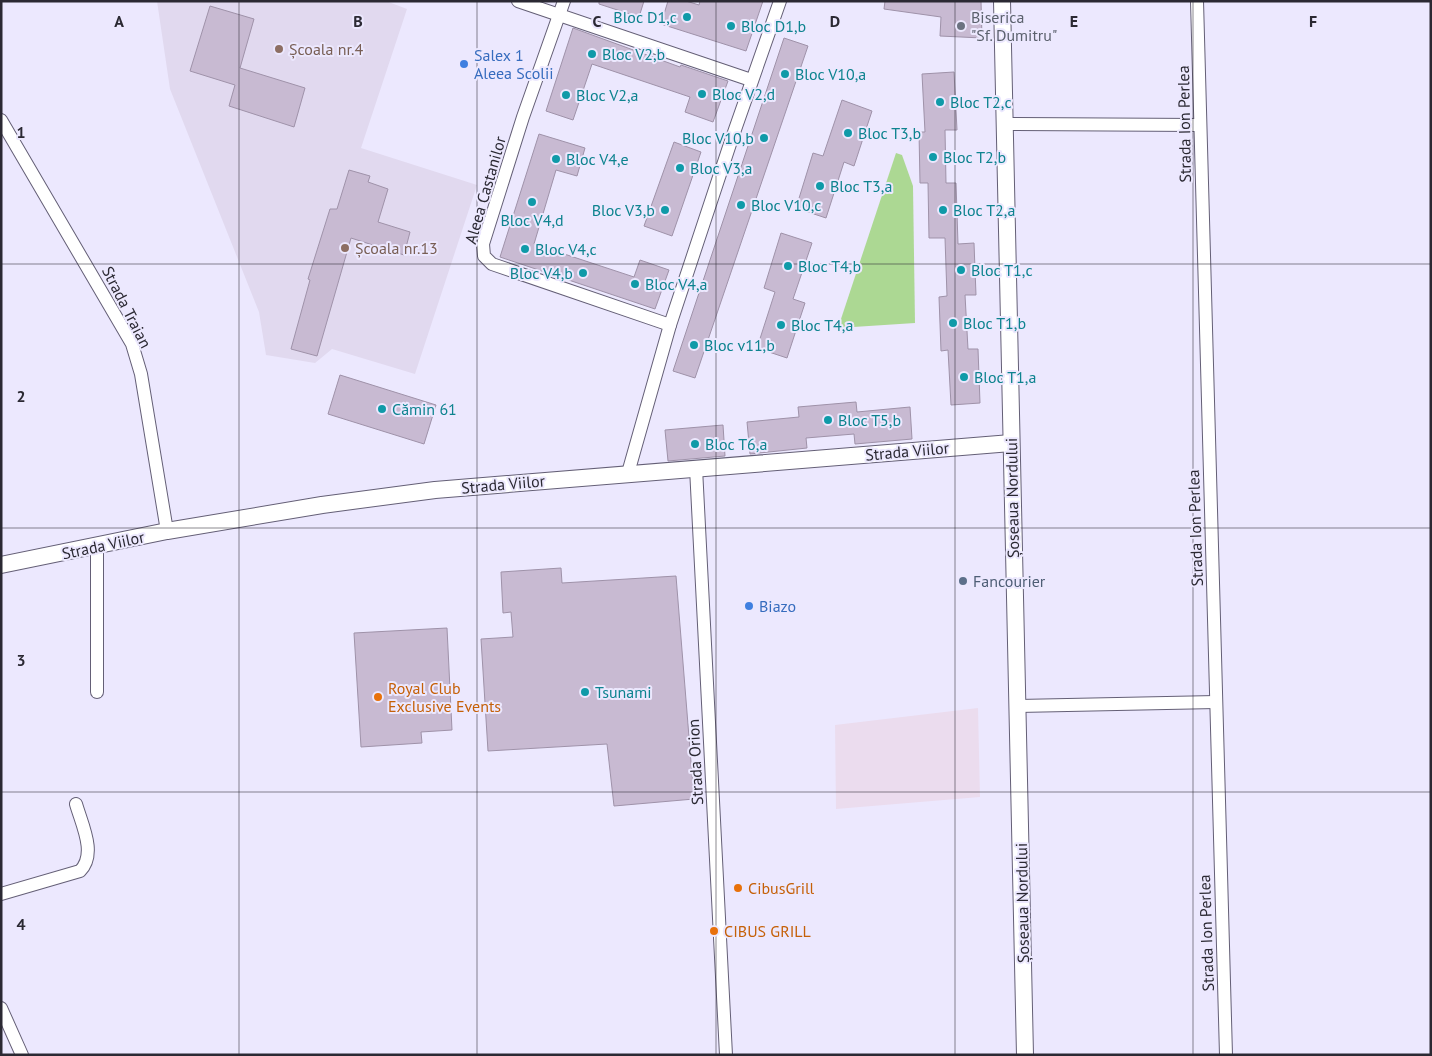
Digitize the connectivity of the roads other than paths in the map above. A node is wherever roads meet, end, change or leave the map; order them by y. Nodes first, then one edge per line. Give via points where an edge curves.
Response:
1 (518, 1) edge
2 (564, 1) edge
3 (780, 1) edge
4 (1002, 1) edge
5 (1197, 1) edge
6 (560, 15) junction
7 (752, 80) junction
8 (1, 120) edge
9 (1004, 124) junction
10 (1200, 126) junction
11 (670, 325) junction
12 (1011, 443) junction
13 (696, 468) junction
14 (628, 473) junction
15 (167, 531) junction
16 (97, 547) junction
17 (1, 565) edge
18 (97, 692) dead end
19 (1216, 702) junction
20 (1018, 706) junction
21 (76, 804) dead end
22 (1, 894) edge
23 (1, 1008) edge
24 (22, 1055) edge
25 (726, 1055) edge
26 (1025, 1055) edge
27 (1226, 1055) edge

1 - 6 street
2 - 6 street, Aleea Castanilor
3 - 7 street
4 - 9 street, Șoseaua Nordului
5 - 10 street, Strada Ion Perlea
6 - 7 street
6 - 11 street, Aleea Castanilor via 483,244 484,256 492,264
7 - 11 street
8 - 15 street, Strada Traian via 132,344 141,374
9 - 10 street
9 - 12 street, Șoseaua Nordului
10 - 19 street, Strada Ion Perlea
11 - 14 street
12 - 13 street, Strada Viilor
12 - 20 street, Șoseaua Nordului
13 - 14 street, Strada Viilor
13 - 25 street, Strada Orion
14 - 15 street, Strada Viilor via 435,490
15 - 16 street, Strada Viilor
16 - 17 street, Strada Viilor
16 - 18 street
19 - 20 street
19 - 27 street, Strada Ion Perlea
20 - 26 street, Șoseaua Nordului
21 - 22 street via 89,853 86,865 80,871
23 - 24 street

